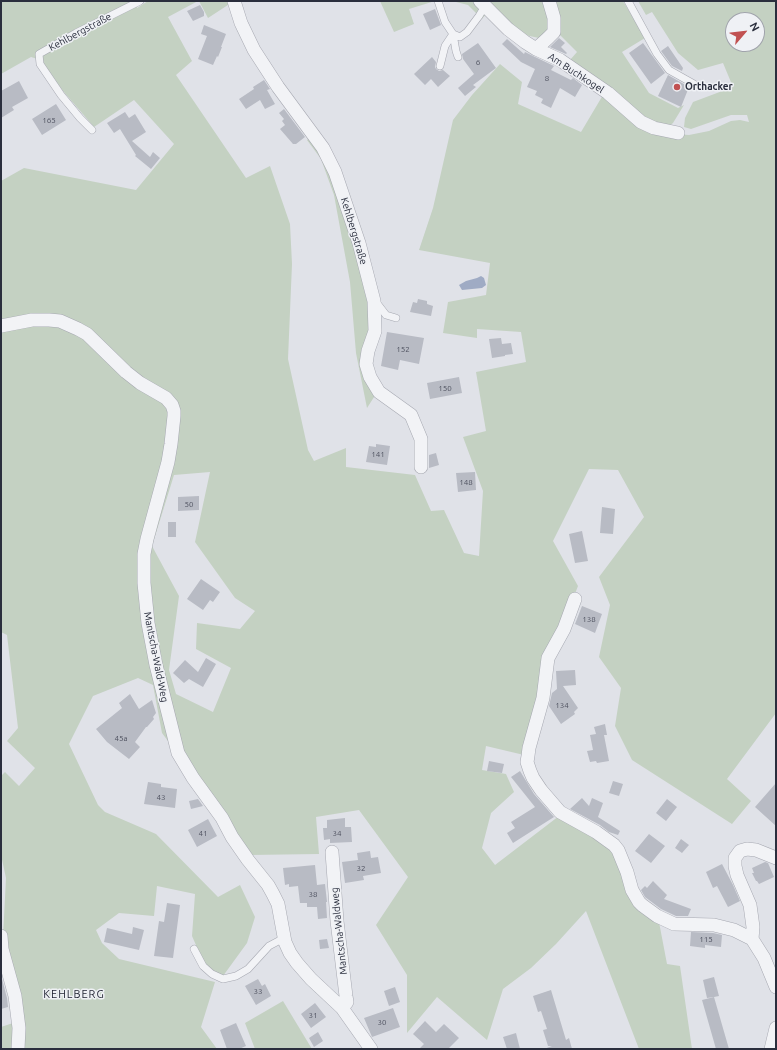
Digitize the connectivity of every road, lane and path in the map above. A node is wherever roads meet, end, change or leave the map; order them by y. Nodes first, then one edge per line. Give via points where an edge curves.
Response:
1 (140, 1) edge
2 (234, 1) edge
3 (438, 1) edge
4 (549, 1) edge
5 (628, 1) edge
6 (482, 3) edge
7 (453, 34) junction
8 (536, 49) junction
9 (458, 57) dead end
10 (440, 66) dead end
11 (694, 84) dead end
12 (92, 130) dead end
13 (678, 133) dead end
14 (374, 300) junction
15 (396, 318) dead end
16 (1, 326) edge
17 (421, 467) dead end
18 (575, 599) dead end
19 (332, 852) dead end
20 (776, 858) edge
21 (1, 936) edge
22 (284, 938) junction
23 (752, 939) junction
24 (194, 949) dead end
25 (776, 987) edge
26 (342, 1008) junction
27 (776, 1028) edge
28 (18, 1049) edge
29 (371, 1049) edge
30 (771, 1049) edge

1 - 12 lane, Kehlbergstraße via 39,54 40,64 61,95
2 - 14 street, Kehlbergstraße via 240,23 254,50 324,148 336,172
3 - 7 lane via 445,22
4 - 8 street via 554,18 554,32
5 - 11 lane via 657,54 669,70
6 - 7 lane via 479,16 468,32 460,37
6 - 8 street, Am Buchkogel via 508,30
7 - 9 lane
7 - 10 lane via 445,46
8 - 13 street, Am Buchkogel via 560,60 608,94 641,122 654,128
14 - 15 lane via 386,315
14 - 17 street, Kehlbergstraße via 376,331 366,364 379,392 411,415 421,438
16 - 22 street, Mantscha-Wald-Weg via 32,320 49,320 60,321 78,329 87,334 126,372 166,398 172,405 174,428 168,462 144,554 148,623 156,665 178,753 232,837 270,889 278,904
18 - 23 street via 564,629 548,658 543,698 527,762 533,778 560,812 614,845 627,872 632,890 639,902 650,911 674,924 714,925 734,930
19 - 26 street, Mantscha-Waldweg via 346,996
20 - 23 street via 747,849 740,851 735,858 737,875 750,905
21 - 28 street via 16,1003
22 - 24 lane via 269,946 248,969 223,980 203,966
22 - 26 street, Mantscha-Wald-Weg via 297,963
23 - 25 street via 764,958
26 - 29 street, Mantscha-Wald-Weg
27 - 30 street

